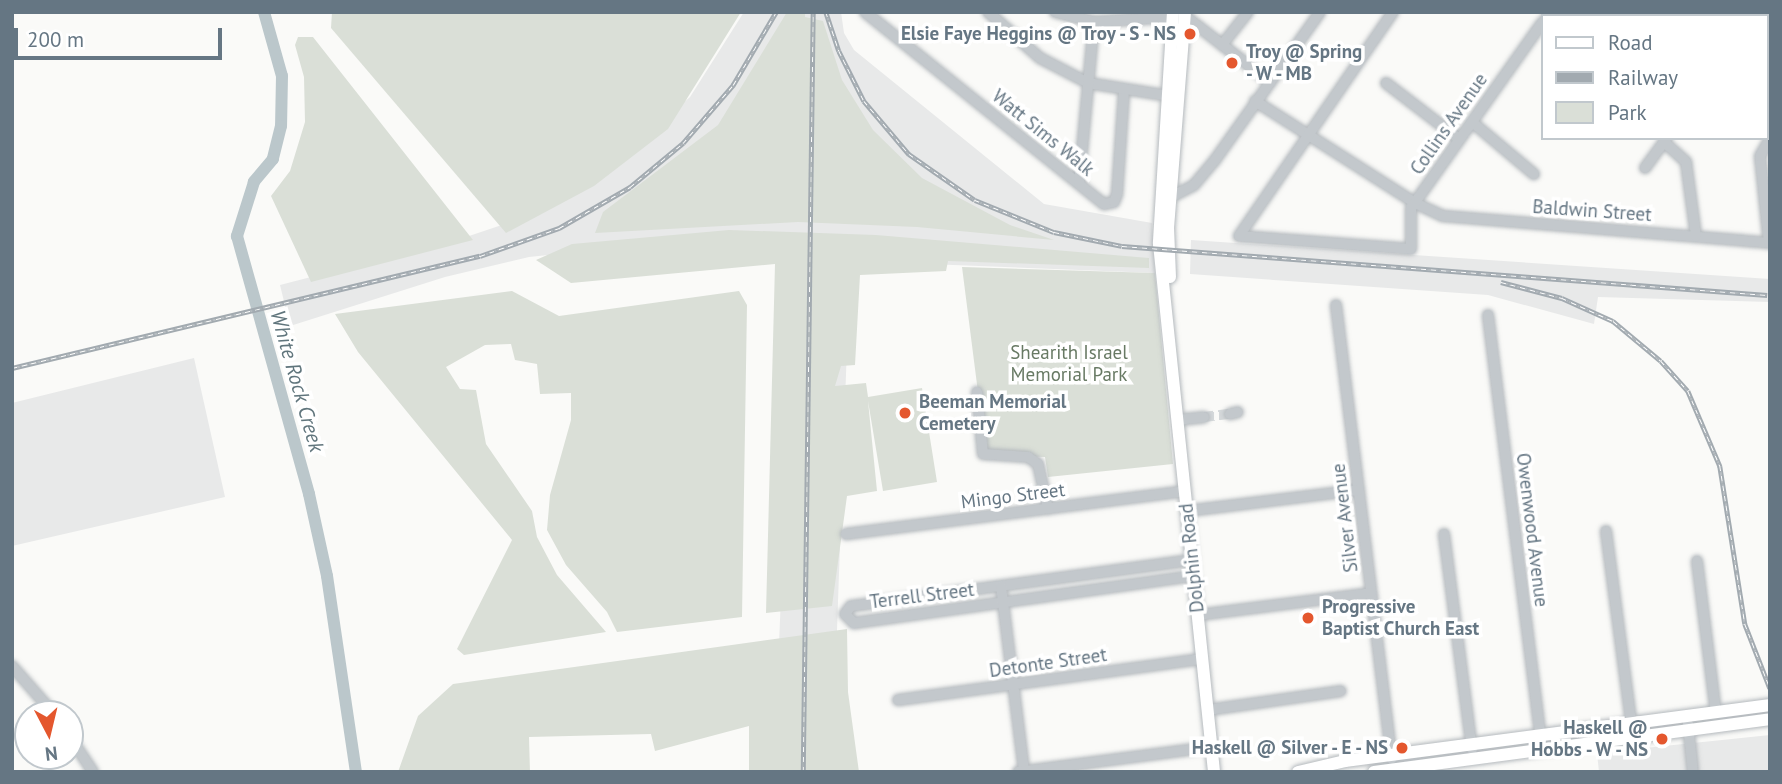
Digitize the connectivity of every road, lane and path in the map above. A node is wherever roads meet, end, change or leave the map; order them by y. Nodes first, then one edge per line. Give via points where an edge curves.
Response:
1 (865, 12) edge
2 (1055, 12) edge
3 (1248, 12) edge
4 (1320, 12) edge
5 (1393, 12) edge
6 (990, 13) edge
7 (1179, 14) edge
8 (1094, 22) junction
9 (1540, 26) edge
10 (1222, 45) junction
11 (1270, 82) junction
12 (1088, 83) junction
13 (1386, 83) dead end
14 (1124, 91) junction
15 (1173, 97) junction
16 (1255, 101) junction
17 (1472, 122) junction
18 (1308, 137) junction
19 (1459, 139) junction
20 (1665, 140) edge
21 (1767, 140) edge
22 (1645, 168) dead end
23 (1534, 174) dead end
24 (1079, 183) junction
25 (1165, 200) junction
26 (1415, 203) junction
27 (1696, 236) junction
28 (1769, 243) edge
29 (1336, 305) dead end
30 (1488, 315) dead end
31 (977, 391) dead end
32 (1204, 417) tunnel mouth
33 (1177, 420) junction
34 (1359, 490) junction
35 (1185, 491) junction
36 (1048, 509) junction
37 (1187, 511) junction
38 (1606, 531) dead end
39 (846, 534) dead end
40 (1444, 534) dead end
41 (1192, 560) junction
42 (1697, 561) dead end
43 (1194, 576) junction
44 (1001, 586) junction
45 (1371, 593) junction
46 (1002, 603) junction
47 (1198, 615) junction
48 (1202, 659) junction
49 (12, 666) edge
50 (1012, 685) junction
51 (1341, 691) dead end
52 (42, 700) edge
53 (898, 700) dead end
54 (1770, 705) edge
55 (1208, 710) junction
56 (1717, 719) junction
57 (1770, 719) edge
58 (1688, 723) junction
59 (1632, 730) junction
60 (1541, 742) junction
61 (1472, 744) junction
62 (1211, 747) junction
63 (1391, 755) junction
64 (1472, 758) junction
65 (1334, 767) edge
66 (1393, 769) junction
67 (1024, 771) edge
68 (1018, 772) edge
69 (1214, 772) edge
70 (1298, 772) edge
71 (1374, 772) edge
72 (1693, 772) edge

1 - 24 street, Watt Sims Walk
2 - 8 street
3 - 10 street
4 - 11 street
5 - 18 street
6 - 12 street via 1040,58
7 - 8 street
7 - 10 street
7 - 15 main road, Dolphin Road
8 - 12 street
9 - 17 street, Collins Avenue
10 - 11 street
11 - 16 street
12 - 14 street
12 - 24 street
13 - 19 street
14 - 15 street
14 - 24 street, Watt Sims Walk via 1116,199 1104,204
15 - 25 main road, Dolphin Road
16 - 18 street, Baldwin Street
16 - 25 street via 1194,185
17 - 19 street, Collins Avenue
17 - 23 street
18 - 26 street, Baldwin Street
18 - 26 street, Collins Avenue via 1239,236 1408,249 1415,243 1410,211
19 - 26 street, Collins Avenue
20 - 22 street
20 - 27 street via 1686,162
21 - 28 street via 1760,156
25 - 33 main road, Dolphin Road via 1161,272
26 - 27 street, Baldwin Street via 1443,216
27 - 28 street, Baldwin Street
29 - 34 street, Silver Avenue
30 - 60 street, Owenwood Avenue
31 - 36 street via 983,454 1028,457 1038,464
32 - 33 street
33 - 35 main road, Dolphin Road
34 - 37 street
34 - 45 street, Silver Avenue
35 - 36 street, Mingo Street
35 - 37 main road, Dolphin Road
36 - 39 street, Mingo Street
37 - 41 main road, Dolphin Road
38 - 59 street
40 - 61 street
41 - 43 main road, Dolphin Road
41 - 44 street, Terrell Street
42 - 56 street
43 - 46 street, Terrell Street
43 - 47 main road, Dolphin Road
44 - 46 street
44 - 46 street, Terrell Street via 851,606 845,614 854,623
45 - 47 street
45 - 63 street, Silver Avenue
46 - 50 street
47 - 48 main road, Dolphin Road
48 - 50 street, Detonte Street
48 - 55 main road, Dolphin Road
49 - 52 street
50 - 53 street, Detonte Street
50 - 67 street
51 - 55 street
54 - 56 main road
55 - 62 main road, Dolphin Road
56 - 57 main road
56 - 58 main road
58 - 59 main road
58 - 72 street
59 - 60 main road
60 - 61 main road
60 - 64 main road
61 - 63 main road
61 - 64 street
62 - 67 street
62 - 69 main road, Dolphin Road
63 - 65 main road
63 - 66 street, Silver Avenue
64 - 66 main road
65 - 70 main road
66 - 71 main road
67 - 68 street

